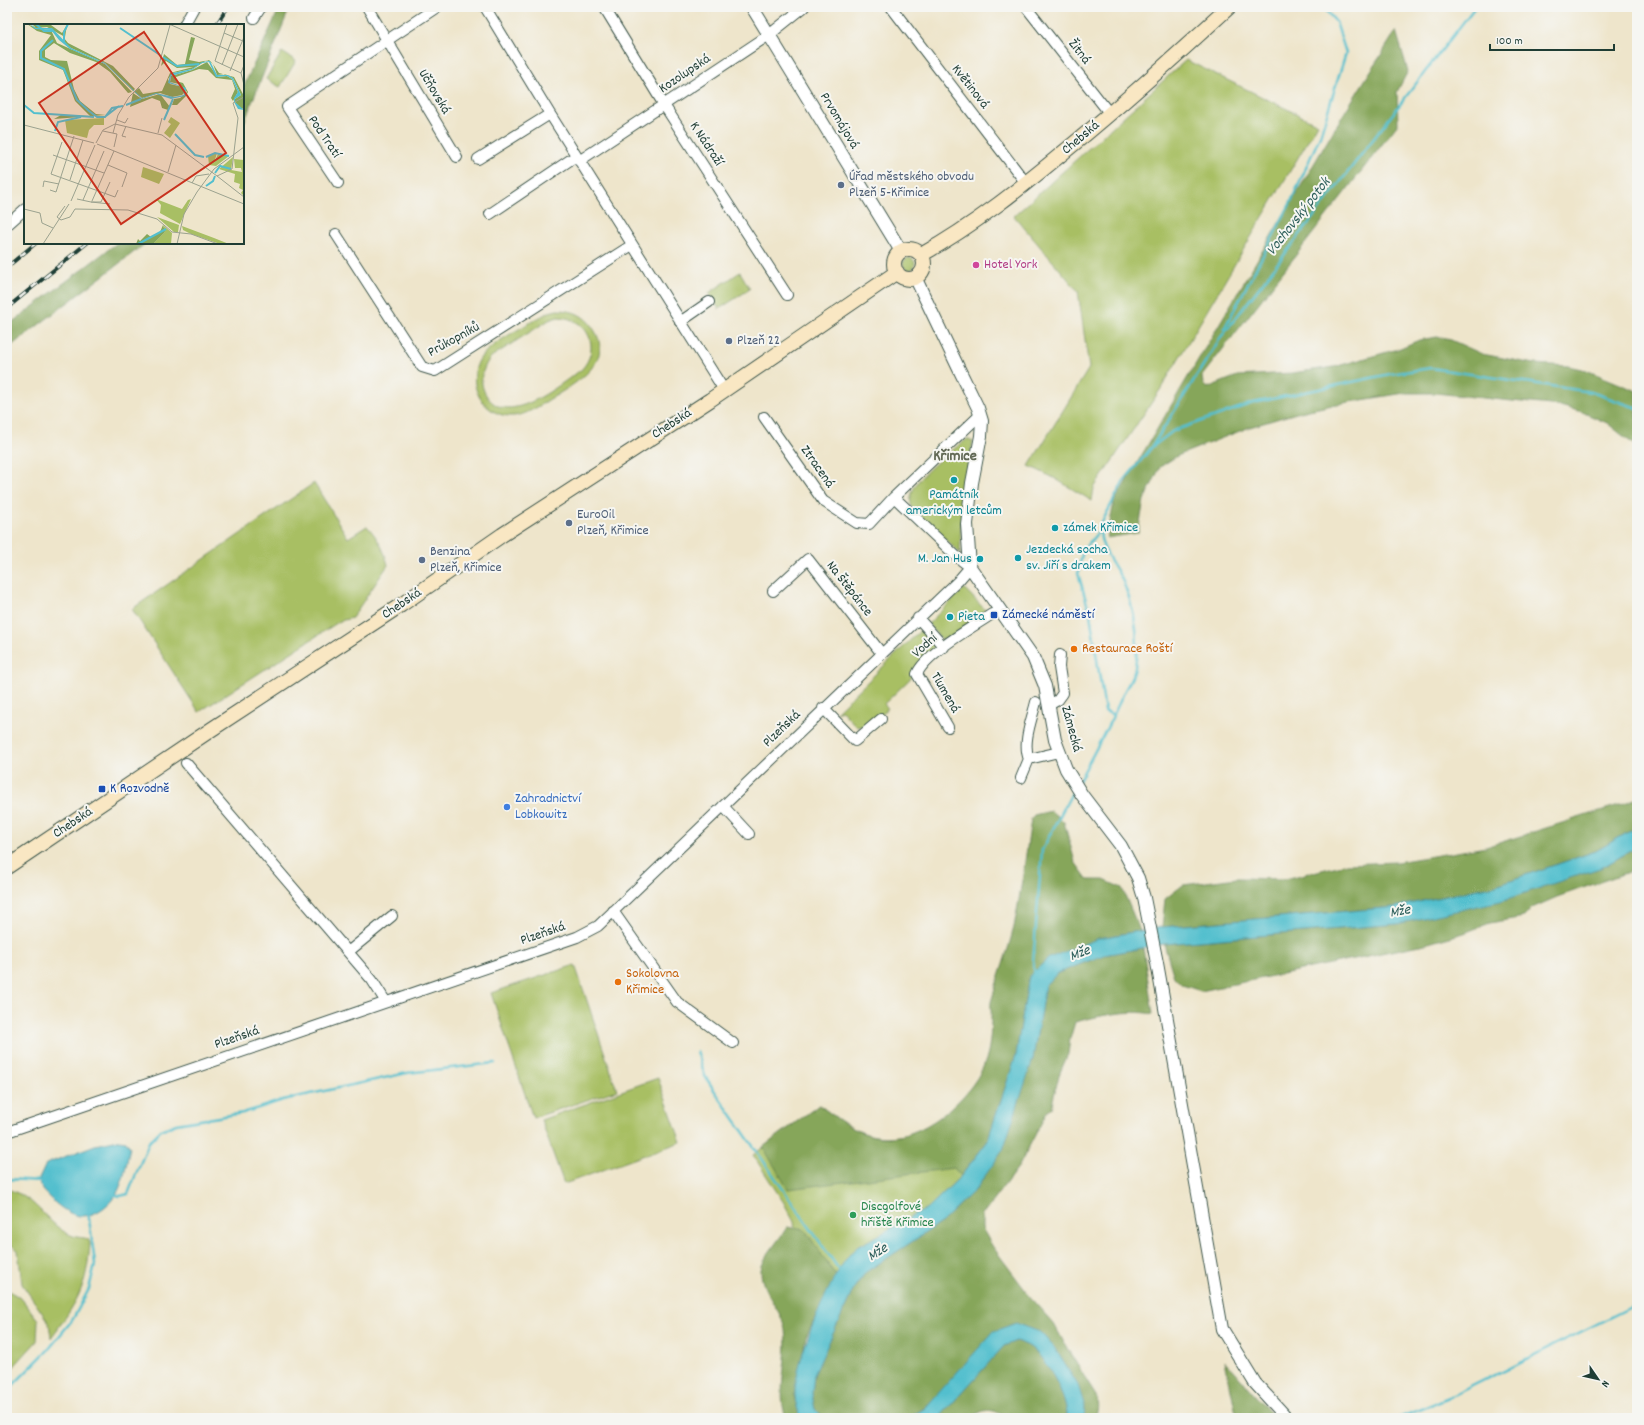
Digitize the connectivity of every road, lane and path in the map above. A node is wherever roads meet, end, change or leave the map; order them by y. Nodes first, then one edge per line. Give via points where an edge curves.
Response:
1 (194, 7) edge
2 (261, 7) edge
3 (366, 7) edge
4 (437, 7) edge
5 (485, 7) edge
6 (604, 7) edge
7 (752, 7) edge
8 (804, 7) edge
9 (891, 7) edge
10 (1026, 7) edge
11 (1229, 7) edge
12 (254, 18) dead end
13 (185, 24) edge
14 (769, 34) junction
15 (387, 41) junction
16 (664, 105) junction
17 (550, 114) junction
18 (1110, 114) junction
19 (457, 157) dead end
20 (478, 159) dead end
21 (578, 159) junction
22 (338, 182) dead end
23 (1026, 183) junction
24 (24, 211) edge
25 (490, 214) dead end
26 (7, 225) edge
27 (336, 234) dead end
28 (632, 245) junction
29 (901, 251) junction
30 (921, 255) junction
31 (897, 272) junction
32 (915, 277) junction
33 (787, 295) dead end
34 (709, 302) dead end
35 (680, 322) junction
36 (724, 390) junction
37 (979, 411) junction
38 (764, 417) dead end
39 (894, 497) junction
40 (970, 567) junction
41 (773, 591) dead end
42 (992, 614) dead end
43 (918, 618) junction
44 (944, 647) junction
45 (882, 654) junction
46 (1060, 655) dead end
47 (917, 674) joint
48 (1036, 702) dead end
49 (1049, 705) junction
50 (823, 708) junction
51 (881, 719) dead end
52 (948, 727) dead end
53 (1059, 752) junction
54 (1029, 759) junction
55 (186, 763) dead end
56 (1021, 778) dead end
57 (723, 806) junction
58 (749, 834) dead end
59 (7, 867) edge
60 (613, 911) junction
61 (392, 916) dead end
62 (348, 952) junction
63 (386, 1002) junction
64 (734, 1043) dead end
65 (7, 1132) edge
66 (1287, 1418) edge

1 - 13 street
2 - 12 street
3 - 15 street, Učňovská
4 - 15 street
5 - 17 street
6 - 16 street, K Nádraží
7 - 14 street, Prvomájová
8 - 14 street, Kozolupská
9 - 23 street, Květinová
10 - 18 street, Žitná
11 - 18 main road, Chebská
14 - 16 street, Kozolupská
14 - 29 street, Prvomájová
15 - 19 street, Učňovská
15 - 22 street, Pod Tratí via 287,107
16 - 21 street, Kozolupská
16 - 33 street, K Nádraží
17 - 20 street
17 - 21 street
18 - 23 main road, Chebská
21 - 25 street, Kozolupská
21 - 28 street
23 - 30 main road, Chebská via 976,220
24 - 26 street
27 - 28 street, Průkopníků via 422,367 435,371
28 - 35 street
29 - 30 main road via 914,250
29 - 31 main road via 894,263
30 - 32 main road via 923,268
31 - 32 main road via 905,278
31 - 36 main road, Chebská
32 - 37 street
34 - 35 street
35 - 36 street
36 - 59 main road, Chebská via 502,535
37 - 39 street
37 - 40 street via 981,436 966,524
38 - 39 street, Ztracená via 824,501 857,523 869,524
39 - 40 street
40 - 43 street, Plzeňská
40 - 49 street, Zámecká via 1033,657 1042,676
41 - 45 street, Na Štěpánce via 808,559
42 - 44 street, Vodní
43 - 44 street
43 - 45 street, Plzeňská
44 - 47 street, Vodní via 921,666
45 - 50 street, Plzeňská
46 - 49 street via 1063,693 1058,700
47 - 52 street, Tlumená
48 - 54 street via 1027,743 1026,753
49 - 53 street, Zámecká
50 - 51 street via 855,741
50 - 57 street, Plzeňská
53 - 54 street
53 - 66 street, Zámecká via 1066,769 1134,868 1144,898 1157,963 1222,1329 1255,1383
54 - 56 street
55 - 62 street
57 - 58 street
57 - 60 street, Plzeňská
60 - 63 street, Plzeňská via 598,926 577,937
60 - 64 street via 676,1002
61 - 62 street
62 - 63 street via 372,980
63 - 65 street, Plzeňská

